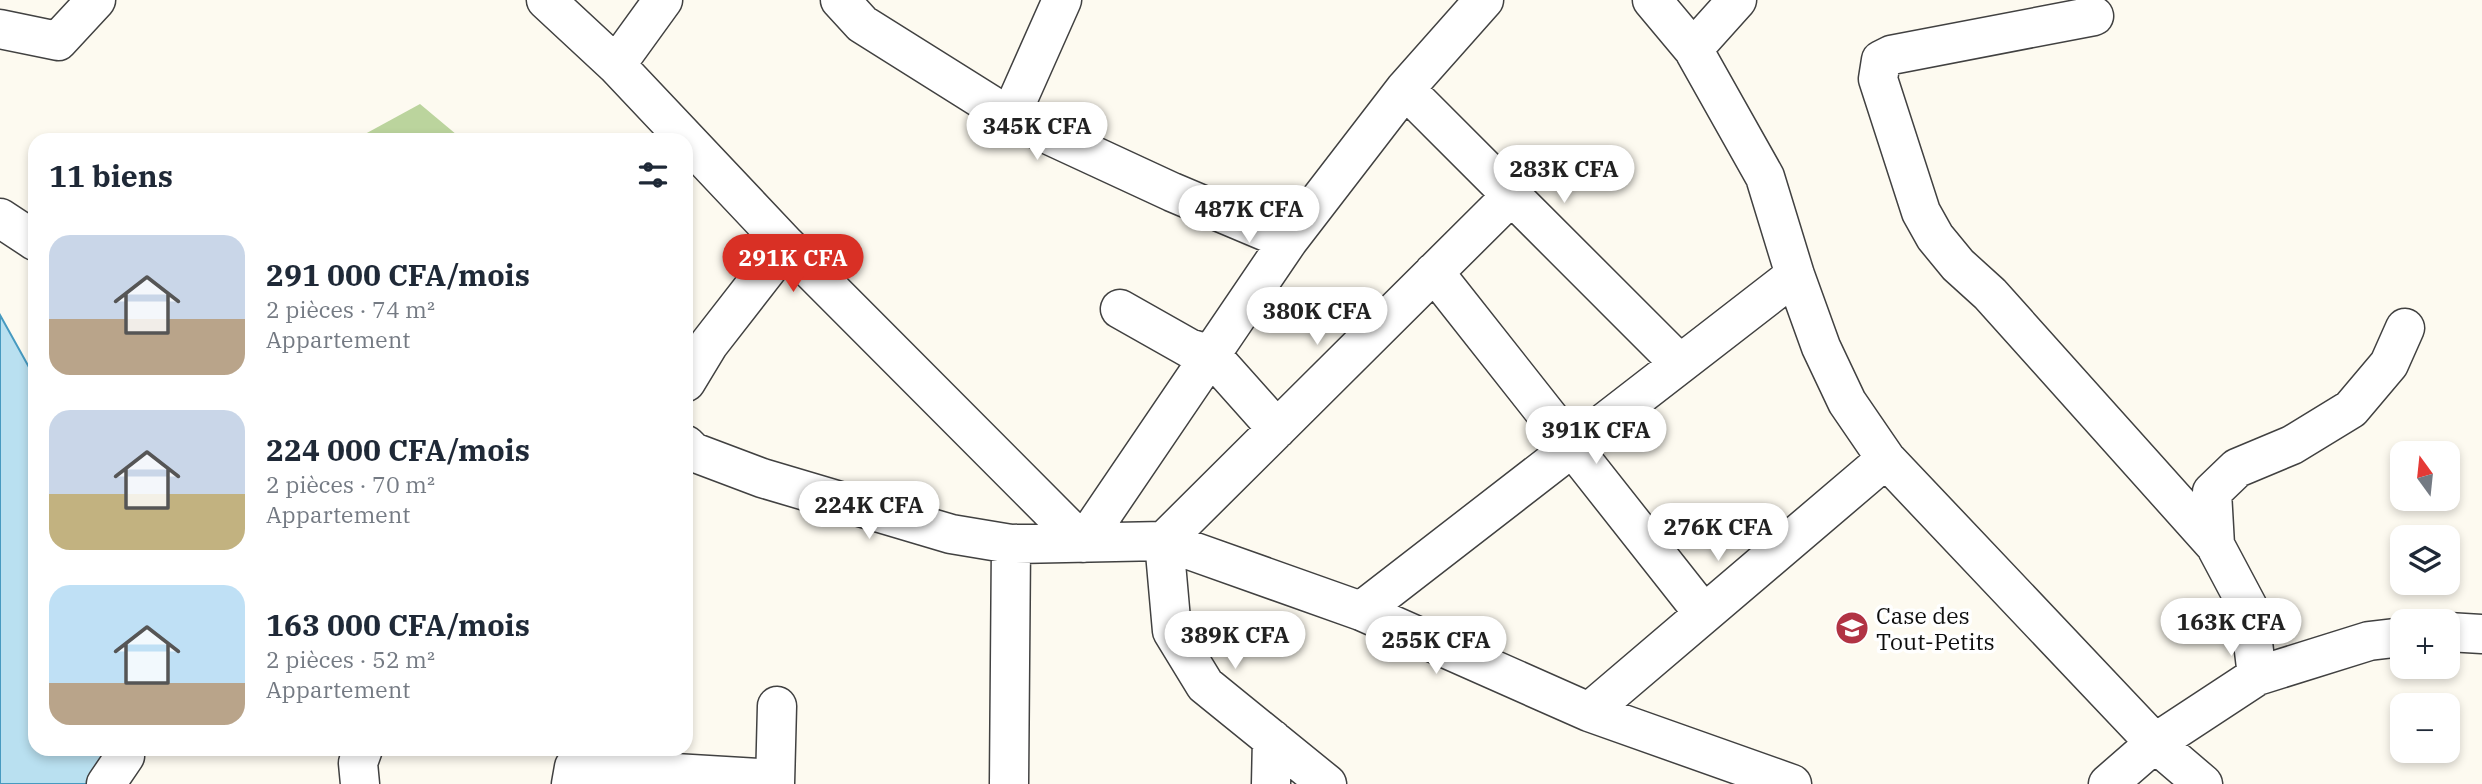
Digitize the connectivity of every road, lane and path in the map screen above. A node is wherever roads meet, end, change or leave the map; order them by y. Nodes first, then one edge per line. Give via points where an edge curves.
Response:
1 (96, 0) edge
2 (546, 0) edge
3 (663, 0) edge
4 (840, 0) edge
5 (1062, 0) edge
6 (1484, 0) edge
7 (1652, 0) edge
8 (1737, 0) edge
9 (2094, 16) dead end
10 (0, 29) edge
11 (1693, 49) junction
12 (616, 65) junction
13 (1405, 89) junction
14 (1010, 117) junction
15 (680, 133) edge
16 (693, 147) edge
17 (1512, 195) junction
18 (0, 218) edge
19 (28, 237) edge
20 (1288, 241) junction
21 (786, 245) junction
22 (1434, 272) junction
23 (1795, 275) junction
24 (1120, 309) dead end
25 (2405, 328) dead end
26 (1211, 355) junction
27 (1680, 364) junction
28 (693, 370) edge
29 (1277, 429) junction
30 (1572, 447) junction
31 (693, 451) edge
32 (1886, 460) junction
33 (1164, 541) junction
34 (1083, 543) junction
35 (1011, 544) junction
36 (2215, 545) junction
37 (1361, 611) junction
38 (1704, 614) junction
39 (2460, 633) edge
40 (2482, 634) edge
41 (2390, 639) edge
42 (2257, 676) junction
43 (777, 706) dead end
44 (1590, 712) junction
45 (1272, 739) junction
46 (2155, 743) junction
47 (360, 756) edge
48 (775, 782) edge
49 (360, 784) edge
50 (571, 784) edge
51 (1009, 784) edge
52 (1271, 784) edge
53 (1327, 784) edge
54 (1792, 784) edge
55 (2108, 784) edge
56 (2203, 784) edge

1 - 10 street via 58,41
2 - 12 street
3 - 12 street
4 - 14 street via 862,24
5 - 14 street
6 - 13 street
7 - 11 street
8 - 11 street
9 - 36 street via 1891,55 1881,60 1878,79 1921,212 1935,237
11 - 23 street via 1765,177
12 - 15 street
13 - 17 street
13 - 20 street
14 - 20 street
16 - 21 street
17 - 22 street
17 - 27 street
18 - 19 street
20 - 26 street
21 - 28 street
21 - 34 street
22 - 29 street
22 - 30 street
23 - 27 street
23 - 32 street via 1847,402
24 - 26 street via 1189,348
25 - 36 street via 2389,365 2351,409 2291,445 2237,468 2213,492
26 - 29 street
26 - 34 street
27 - 30 street
29 - 33 street
30 - 37 street
30 - 38 street
31 - 35 street via 762,478 951,534
32 - 38 street
32 - 46 street
33 - 34 street
33 - 37 street
33 - 45 street via 1172,631 1205,685
34 - 35 street
35 - 51 street
36 - 42 street via 2249,609
37 - 44 street
38 - 44 street
39 - 40 street
41 - 42 street
42 - 46 street
43 - 48 street
44 - 54 street
45 - 52 street
45 - 53 street
46 - 55 street
46 - 56 street
47 - 49 street
48 - 50 street via 574,767

